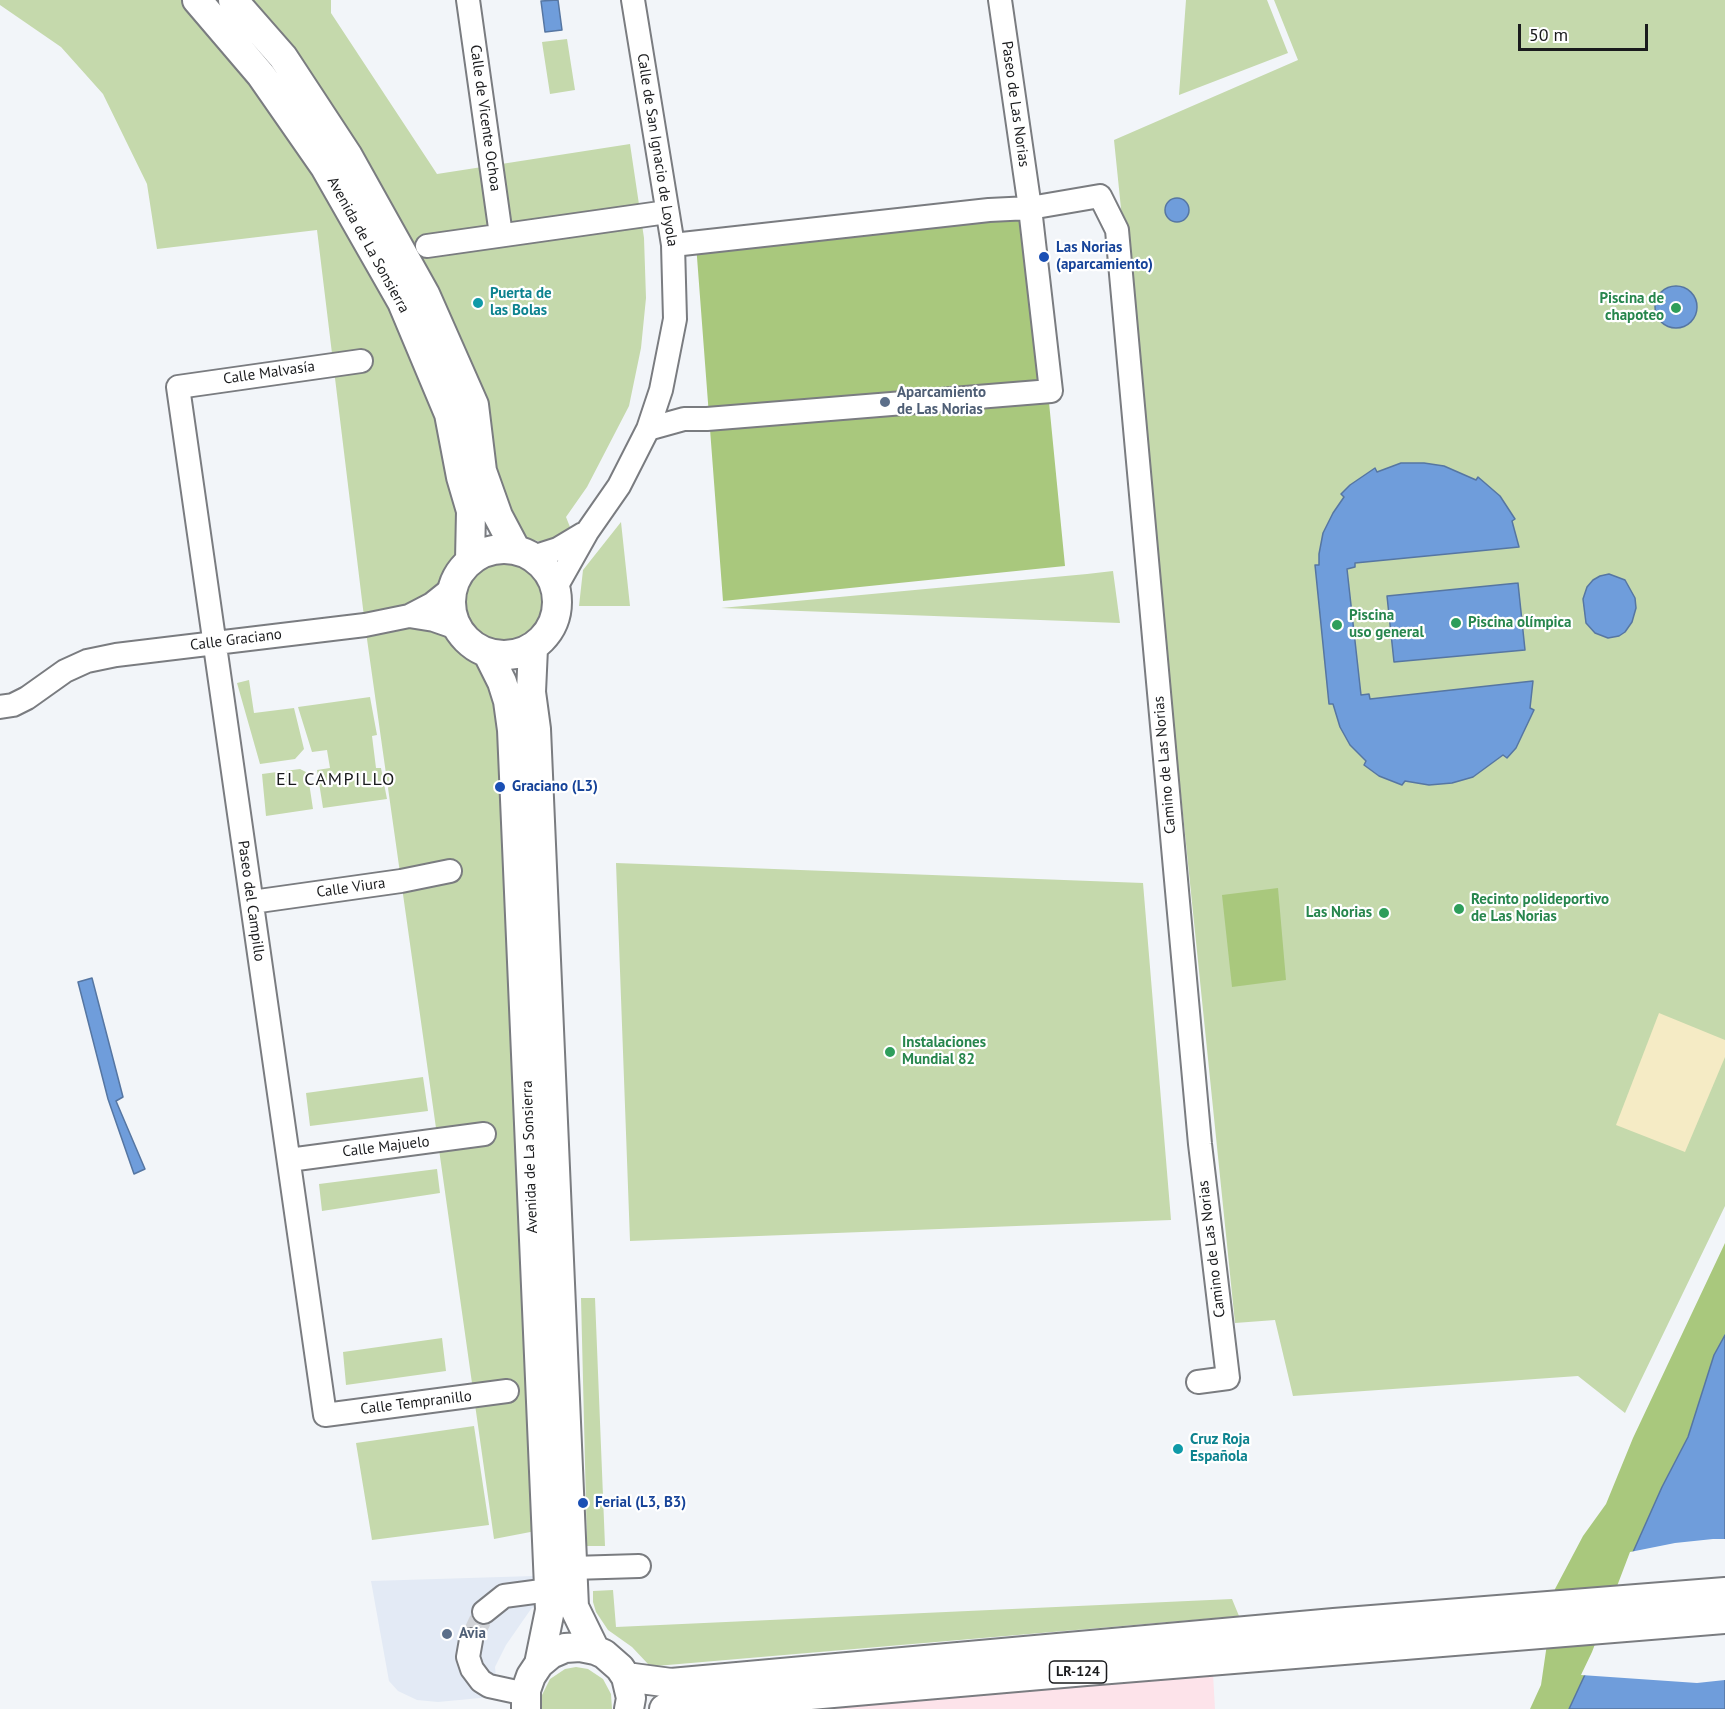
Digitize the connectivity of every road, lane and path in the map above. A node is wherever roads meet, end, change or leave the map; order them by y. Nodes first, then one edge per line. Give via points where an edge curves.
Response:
1 (197, 0) edge
2 (233, 0) edge
3 (468, 0) edge
4 (633, 0) edge
5 (1000, 0) edge
6 (1030, 208) junction
7 (667, 212) junction
8 (501, 235) junction
9 (673, 245) junction
10 (428, 246) dead end
11 (361, 361) dead end
12 (178, 387) joint
13 (661, 390) junction
14 (684, 419) junction
15 (648, 429) junction
16 (587, 532) junction
17 (524, 553) junction
18 (470, 560) junction
19 (556, 587) junction
20 (452, 588) junction
21 (409, 616) junction
22 (457, 628) junction
23 (215, 643) junction
24 (533, 648) junction
25 (488, 654) junction
26 (0, 707) edge
27 (450, 870) dead end
28 (252, 902) junction
29 (484, 1134) dead end
30 (289, 1160) junction
31 (1198, 1382) dead end
32 (507, 1391) dead end
33 (325, 1415) joint
34 (639, 1566) dead end
35 (572, 1568) junction
36 (549, 1590) junction
37 (1725, 1592) edge
38 (484, 1612) tunnel mouth
39 (1725, 1619) edge
40 (471, 1641) tunnel mouth
41 (595, 1650) junction
42 (539, 1664) junction
43 (626, 1677) junction
44 (526, 1702) edge
45 (629, 1709) edge
46 (664, 1709) edge

1 - 18 main road, Avenida de La Sonsierra via 261,75 325,167 402,302 449,414 471,511
2 - 17 main road, Avenida de La Sonsierra via 283,57 348,156 425,294 474,405 482,471 498,516
3 - 8 street, Calle de Vicente Ochoa
4 - 7 street, Calle de San Ignacio de Loyola
5 - 6 street, Paseo de Las Norias
6 - 9 street
6 - 14 street, Paseo de Las Norias via 1050,391
6 - 31 street, Camino de Las Norias via 1100,196 1116,230 1199,1132 1228,1378
7 - 8 street
7 - 9 street, Calle de San Ignacio de Loyola
8 - 10 street
9 - 13 street, Calle de San Ignacio de Loyola via 675,319
11 - 12 street, Calle Malvasía
12 - 23 street, Paseo del Campillo
13 - 14 street via 668,406
13 - 15 street, Calle de San Ignacio de Loyola
14 - 15 street
15 - 16 street, Calle de San Ignacio de Loyola via 619,486
16 - 17 street, Calle de San Ignacio de Loyola via 558,549
16 - 19 street, Calle de San Ignacio de Loyola
17 - 18 main road via 492,550
17 - 19 main road via 547,570
18 - 20 main road
19 - 24 main road via 555,622
20 - 21 street, Calle Graciano
20 - 22 main road via 450,602
21 - 22 street, Calle Graciano
21 - 23 street, Calle Graciano
22 - 25 main road via 470,644
23 - 26 street, Calle Graciano via 87,661 65,671 27,698
23 - 28 street, Paseo del Campillo
24 - 25 main road via 519,654
24 - 35 main road, Avenida de La Sonsierra via 531,692
25 - 36 main road, Avenida de La Sonsierra via 502,682 512,730
27 - 28 street, Calle Viura via 401,881
28 - 30 street, Paseo del Campillo
29 - 30 street, Calle Majuelo
30 - 33 street, Paseo del Campillo
32 - 33 street, Calle Tempranillo
34 - 35 street
35 - 41 main road, Avenida de La Sonsierra via 574,1607
36 - 38 street via 504,1596
36 - 42 main road, Avenida de La Sonsierra via 550,1610
37 - 43 main road, LR-124 via 1323,1623 671,1683
39 - 46 main road, LR-124
40 - 44 street via 468,1657 480,1681
41 - 42 main road via 565,1648
41 - 43 main road via 613,1660
42 - 44 main road, Avenida de La Sonsierra via 531,1676
43 - 45 main road via 631,1698

